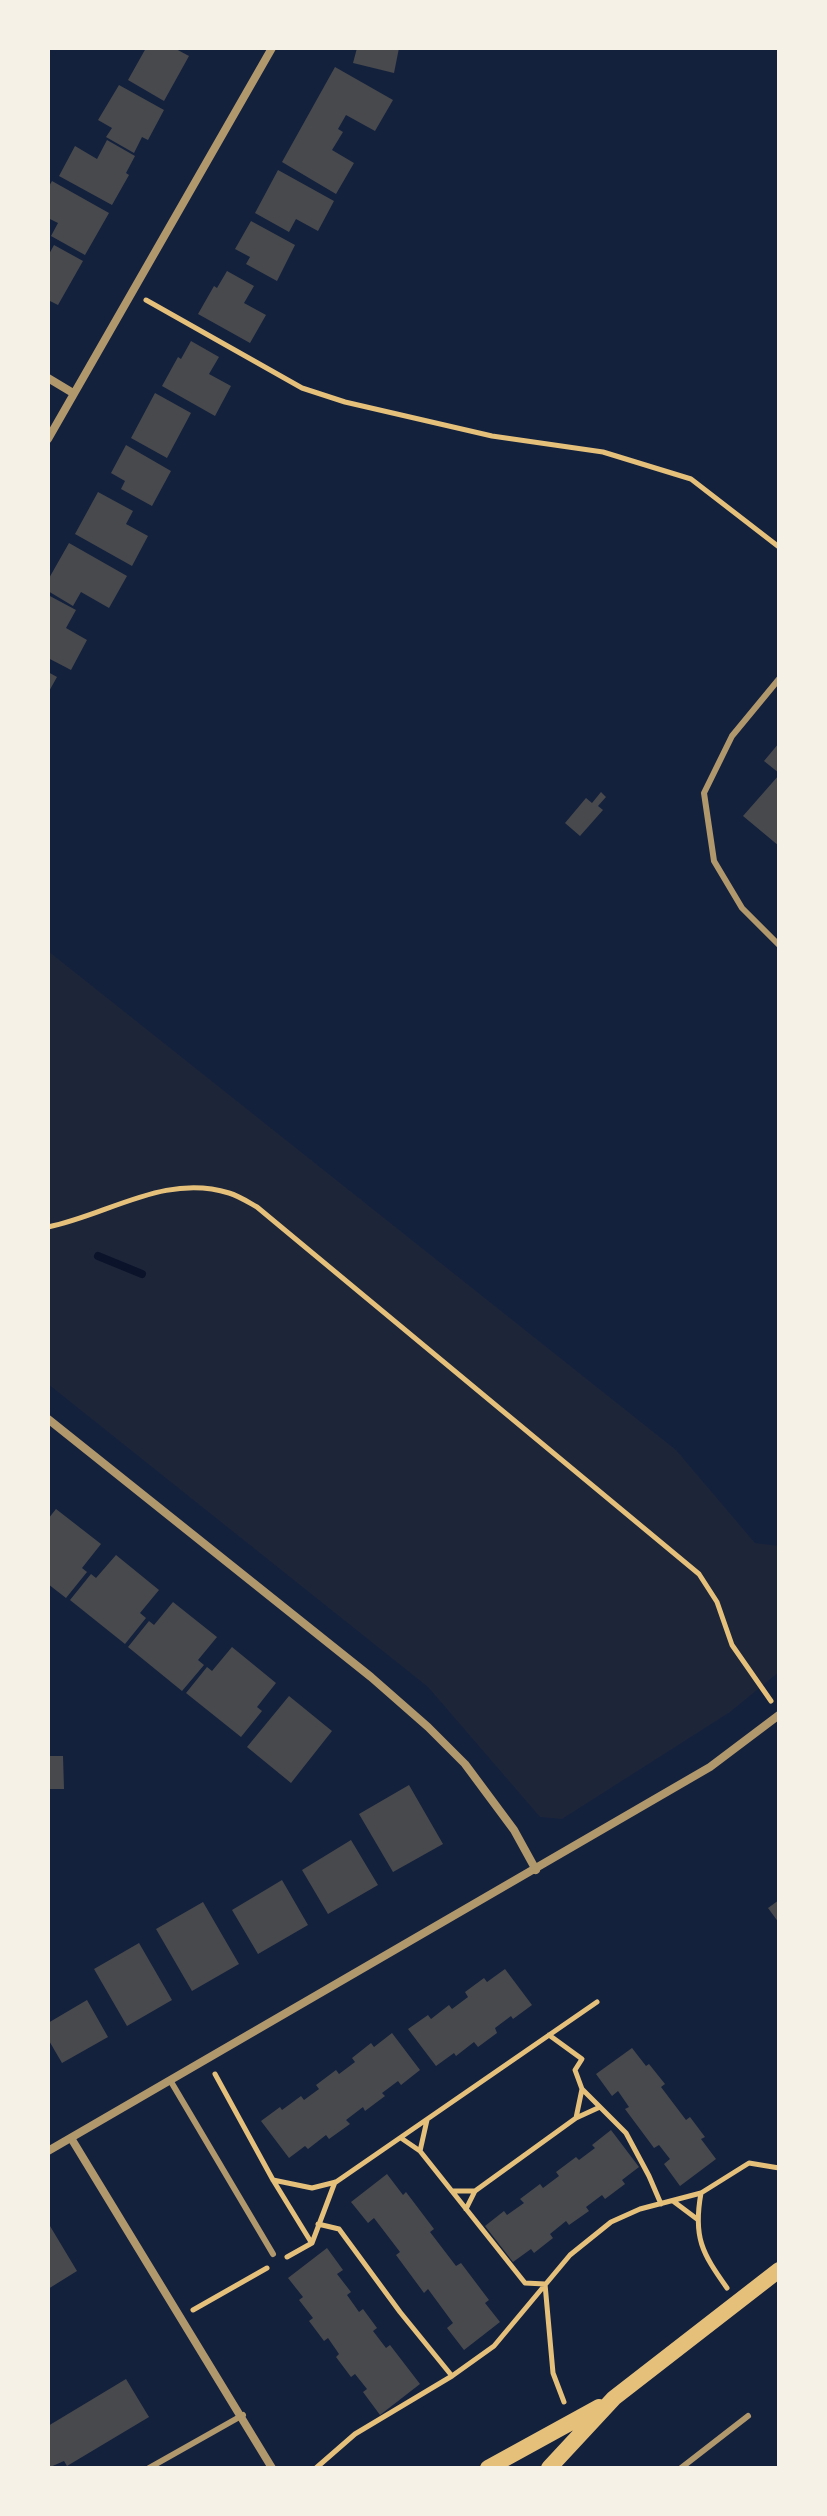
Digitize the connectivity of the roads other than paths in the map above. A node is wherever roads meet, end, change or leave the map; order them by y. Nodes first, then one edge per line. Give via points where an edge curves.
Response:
1 (272, 48) edge
2 (48, 378) edge
3 (73, 393) junction
4 (48, 439) edge
5 (779, 679) edge
6 (779, 945) edge
7 (48, 1419) edge
8 (779, 1713) edge
9 (536, 1870) junction
10 (170, 2080) junction
11 (71, 2138) junction
12 (48, 2151) edge
13 (273, 2254) dead end
14 (779, 2270) edge
15 (614, 2398) junction
16 (243, 2415) junction
17 (748, 2416) dead end
18 (149, 2468) edge
19 (272, 2468) edge
20 (488, 2468) edge
21 (549, 2468) edge
22 (681, 2468) edge

1 - 3 street
2 - 3 street
3 - 4 street
5 - 6 lane via 732,736 704,793 714,861 742,908
7 - 9 street via 428,1727 465,1764
8 - 9 street via 710,1767
9 - 10 street
10 - 11 street
10 - 13 lane
11 - 12 street
11 - 16 street
14 - 15 main road
15 - 20 main road
15 - 21 main road
16 - 18 lane
16 - 19 street
17 - 22 lane

